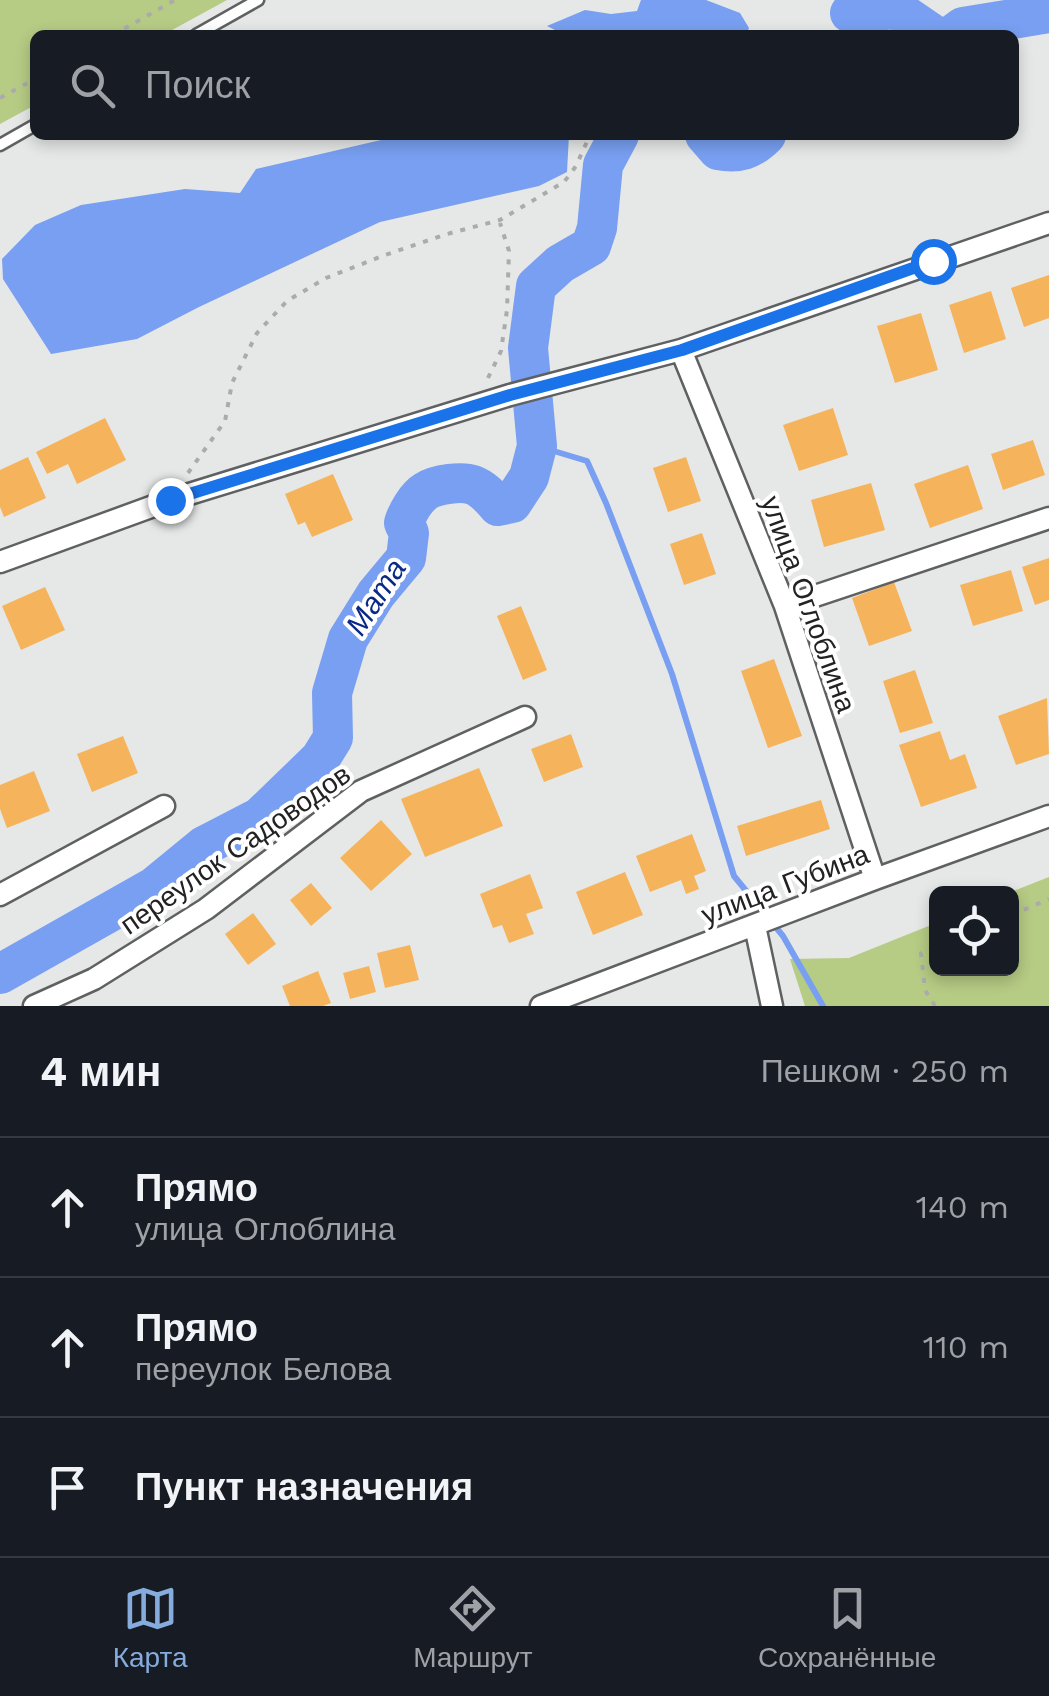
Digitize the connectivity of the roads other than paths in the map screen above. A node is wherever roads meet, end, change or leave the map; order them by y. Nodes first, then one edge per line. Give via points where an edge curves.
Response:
1 (258, 0) edge
2 (205, 30) edge
3 (30, 128) edge
4 (0, 145) edge
5 (1049, 223) edge
6 (682, 350) junction
7 (1049, 518) edge
8 (0, 562) edge
9 (784, 606) junction
10 (525, 717) dead end
11 (164, 806) dead end
12 (1049, 816) edge
13 (875, 879) junction
14 (0, 895) edge
15 (755, 926) junction
16 (34, 1006) edge
17 (541, 1006) edge
18 (772, 1006) edge

1 - 2 lane
3 - 4 lane
5 - 6 street
6 - 8 street via 510,395 170,500
6 - 9 street, улица Оглоблина
7 - 9 street
9 - 13 street, улица Оглоблина
10 - 16 street, переулок Садоводов via 361,791 206,910 94,979
11 - 14 street
12 - 13 street, улица Губина
13 - 15 street, улица Губина
15 - 17 street, улица Губина
15 - 18 street

